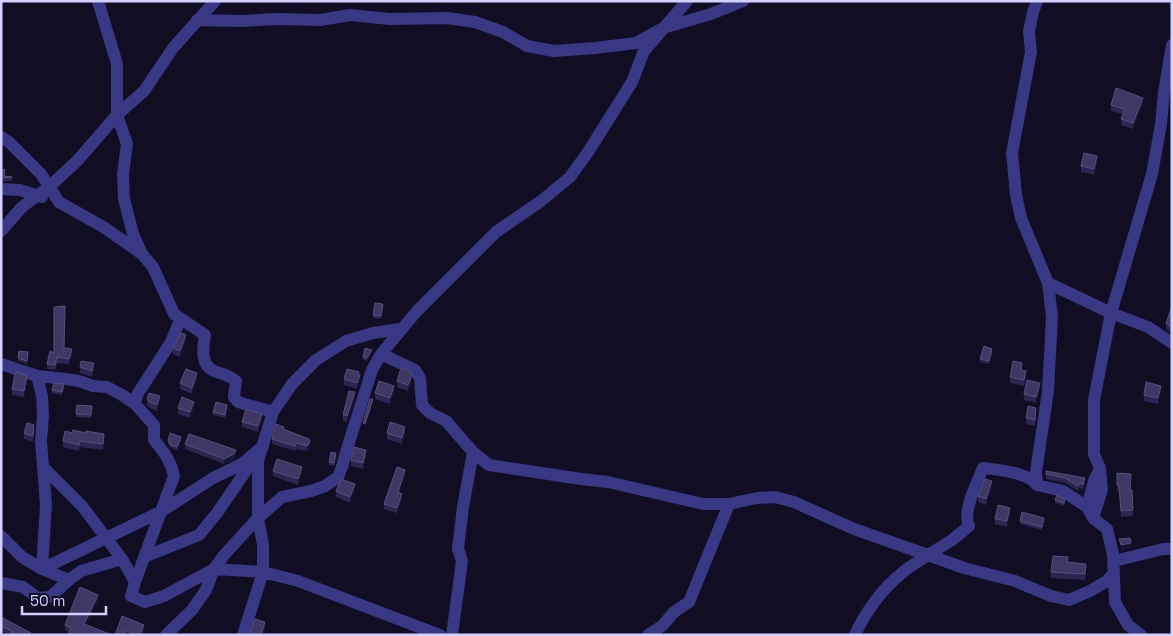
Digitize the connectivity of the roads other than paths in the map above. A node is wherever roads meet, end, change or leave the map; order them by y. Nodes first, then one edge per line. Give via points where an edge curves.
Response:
1 (98, 1) edge
2 (215, 1) edge
3 (688, 1) edge
4 (743, 1) edge
5 (1037, 1) edge
6 (197, 20) junction
7 (663, 28) junction
8 (1172, 45) edge
9 (117, 115) junction
10 (1, 137) edge
11 (50, 186) junction
12 (1, 189) edge
13 (38, 196) junction
14 (59, 202) junction
15 (1, 230) edge
16 (142, 254) junction
17 (1048, 283) junction
18 (1111, 313) junction
19 (180, 320) junction
20 (400, 329) junction
21 (1172, 343) edge
22 (381, 354) junction
23 (1, 364) edge
24 (37, 376) junction
25 (135, 404) junction
26 (273, 412) junction
27 (263, 446) junction
28 (474, 452) junction
29 (44, 468) junction
30 (1037, 485) junction
31 (729, 504) junction
32 (162, 512) junction
33 (1090, 513) junction
34 (258, 518) junction
35 (1, 536) edge
36 (106, 538) junction
37 (1172, 549) edge
38 (928, 555) junction
39 (144, 557) junction
40 (122, 559) junction
41 (1113, 568) junction
42 (42, 569) junction
43 (214, 569) junction
44 (263, 572) junction
45 (68, 580) junction
46 (135, 582) junction
47 (1, 583) edge
48 (166, 635) edge
49 (243, 635) edge
50 (440, 635) edge
51 (452, 635) edge
52 (648, 635) edge
53 (855, 635) edge
54 (1140, 635) edge

1 - 9 street via 117,64
2 - 6 street
3 - 7 street
4 - 7 street
5 - 17 street via 1029,31 1031,52 1012,153 1021,218
6 - 7 street via 320,20 350,15 390,19 447,18 475,22 503,32 527,46 554,51 636,43
6 - 9 street via 144,91
7 - 20 street via 644,51 632,82 570,177 542,201 496,232
8 - 18 street via 1152,174
9 - 11 street
9 - 16 street via 127,144 124,199
10 - 11 street via 42,174
11 - 13 street
11 - 14 street
12 - 13 street via 20,190
13 - 14 street
13 - 15 street via 22,207
14 - 16 street
16 - 19 street via 153,267 174,314
17 - 18 street
17 - 30 street via 1052,317 1048,391 1036,472
18 - 21 street via 1148,327
18 - 33 street via 1094,400 1094,454 1100,468 1102,490
19 - 25 street
19 - 26 street via 205,335 203,353 206,362 212,370 236,381 234,397 238,402
20 - 22 street
20 - 26 street via 346,341 316,360 292,384
22 - 28 street via 416,370 420,378 422,405 446,422
22 - 34 street via 372,370 338,477 311,491 282,497
23 - 24 street
24 - 25 street via 107,387
24 - 29 street via 42,396
25 - 32 street via 154,425 154,440 172,465 174,476
26 - 27 street
27 - 32 street via 242,464 213,478
27 - 34 street via 258,461
27 - 39 street via 199,536
28 - 31 street via 489,465 498,467 608,482 703,504
28 - 51 street via 458,548 462,561
29 - 36 street via 82,506
29 - 42 street via 46,504
30 - 33 street via 1063,491
30 - 38 street via 1027,478 983,468 969,507 966,520 969,526
31 - 38 street via 775,497
31 - 52 street via 689,602
32 - 36 street
32 - 39 street
33 - 41 street via 1106,529
34 - 43 street
34 - 44 street
35 - 42 street via 22,557
36 - 40 street
36 - 42 street
37 - 41 street via 1163,549
38 - 41 street via 1069,600 1107,581
38 - 53 street via 901,573 860,623
39 - 46 street
40 - 45 street via 81,571
40 - 46 street
41 - 54 street via 1116,602 1128,625
42 - 45 street
43 - 44 street
43 - 46 street via 164,596 145,602 131,596
43 - 48 street via 206,590 192,610
44 - 49 street
44 - 50 street via 298,581
45 - 47 street via 50,598 38,598 23,588

